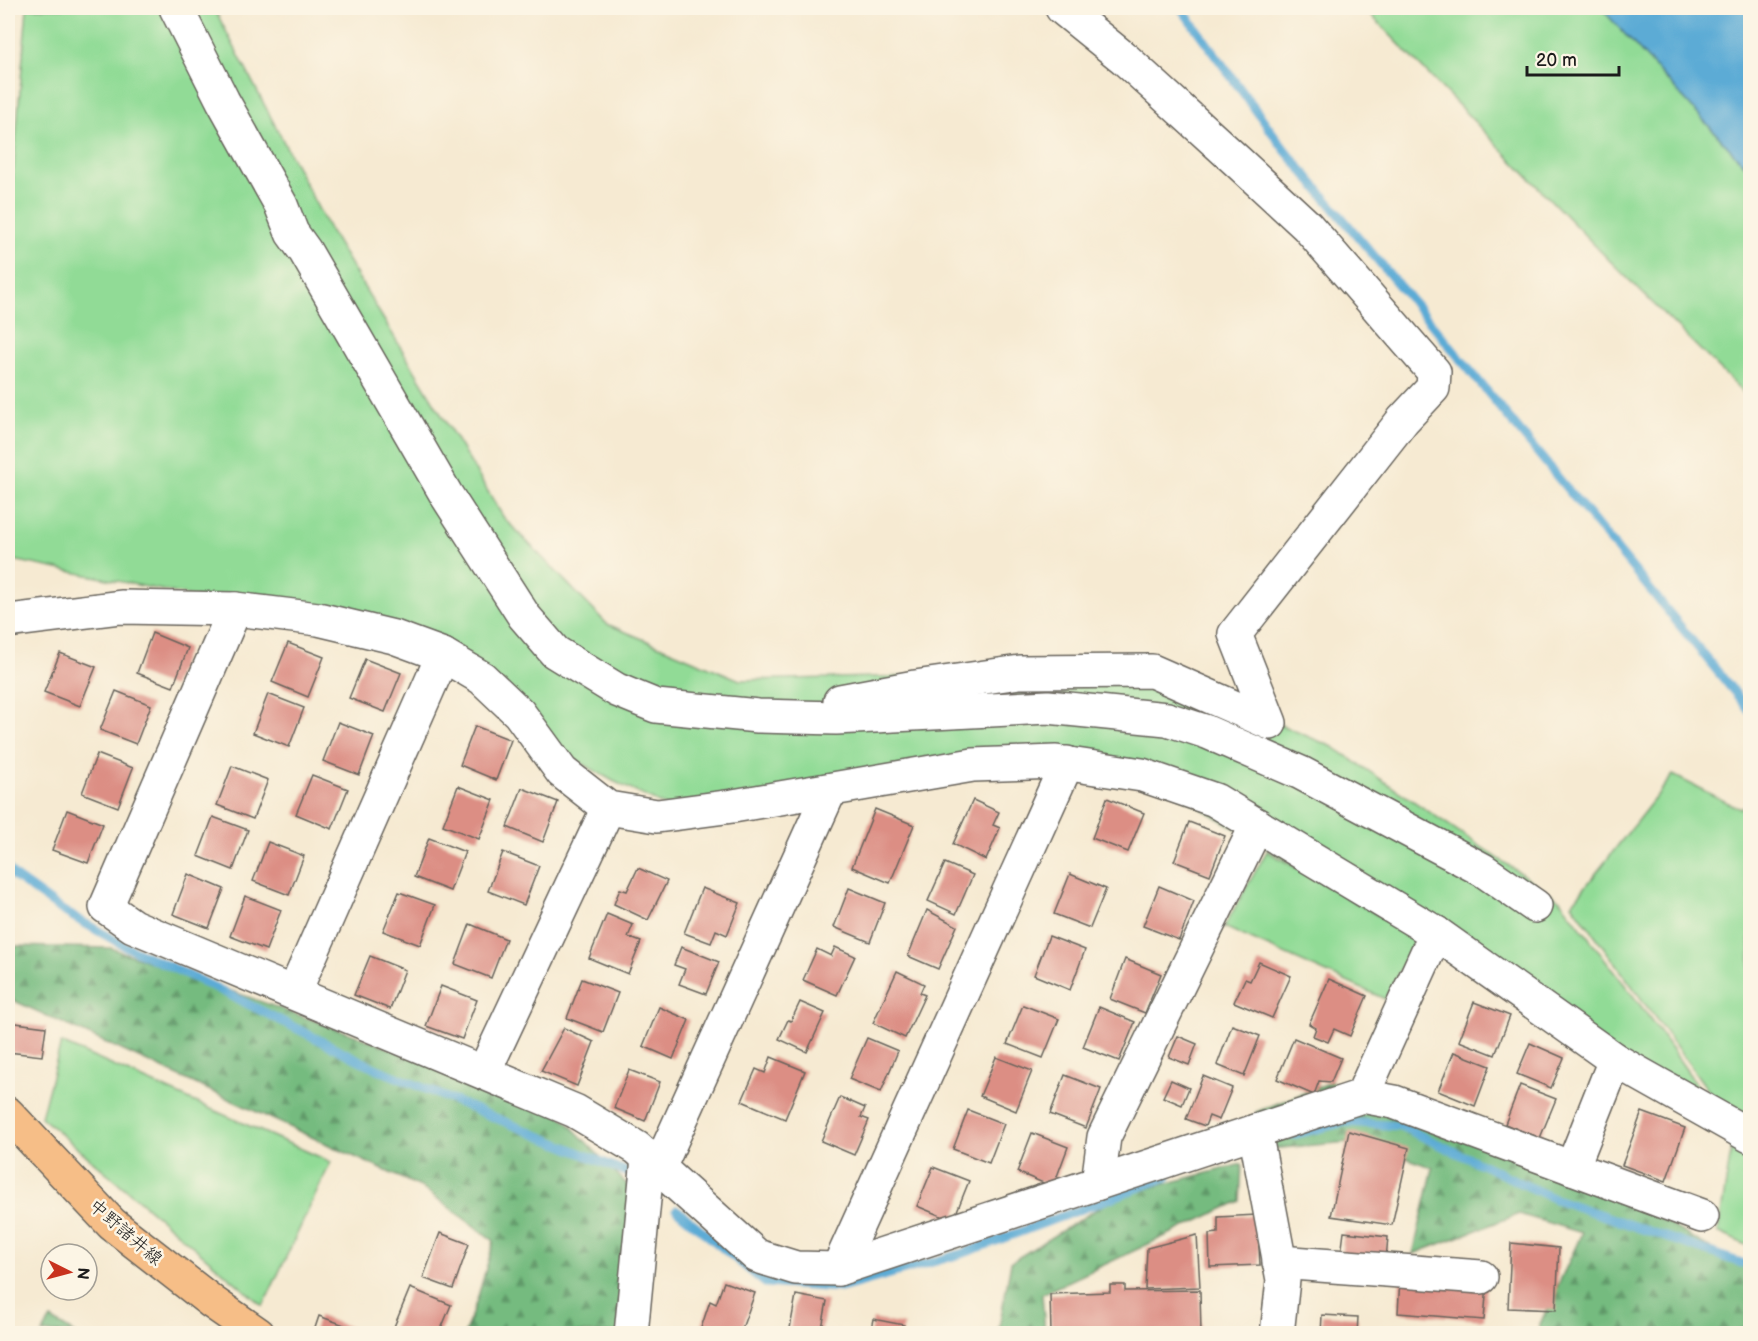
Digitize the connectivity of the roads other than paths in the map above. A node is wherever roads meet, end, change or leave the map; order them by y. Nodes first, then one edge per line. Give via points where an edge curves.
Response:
1 (176, 8) edge
2 (1062, 8) edge
3 (235, 609) junction
4 (8, 621) edge
5 (443, 656) junction
6 (758, 717) junction
7 (1067, 763) junction
8 (830, 790) junction
9 (608, 808) junction
10 (1257, 825) junction
11 (1535, 906) dead end
12 (1436, 933) junction
13 (294, 993) junction
14 (1615, 1060) junction
15 (484, 1072) junction
16 (1362, 1096) junction
17 (8, 1114) edge
18 (1750, 1136) edge
19 (1256, 1140) junction
20 (654, 1163) junction
21 (1572, 1168) junction
22 (1098, 1183) junction
23 (1702, 1215) dead end
24 (1279, 1262) junction
25 (838, 1269) junction
26 (1481, 1277) dead end
27 (633, 1333) edge
28 (258, 1334) edge
29 (1277, 1334) edge

1 - 6 street via 281,205 292,233 447,496 524,616 555,651 617,690 656,706
2 - 6 street via 1125,59 1307,226 1434,372 1433,388 1403,420 1235,634 1270,723 1152,671 1020,672
3 - 4 street via 121,607
3 - 5 street via 318,620 394,637
3 - 13 street via 106,907 133,926
5 - 9 street via 482,678 519,713 562,772
5 - 13 street
6 - 11 street via 836,718 1048,707 1167,719 1207,732 1301,774 1483,870
7 - 8 street via 973,765
7 - 10 street via 1142,775 1215,800
7 - 25 street
8 - 9 street via 657,816
8 - 20 street
9 - 15 street
10 - 12 street
10 - 22 street via 1104,1137
12 - 14 street
12 - 16 street
13 - 15 street
14 - 18 street
14 - 21 street
15 - 20 street via 575,1111 637,1148
16 - 19 street
16 - 21 street via 1394,1102
17 - 28 main road, 中野諸井線 via 112,1224
19 - 22 street
19 - 24 street
20 - 25 street via 757,1256 796,1268
20 - 27 street
21 - 23 street
22 - 25 street
24 - 26 street
24 - 29 street via 1283,1280

